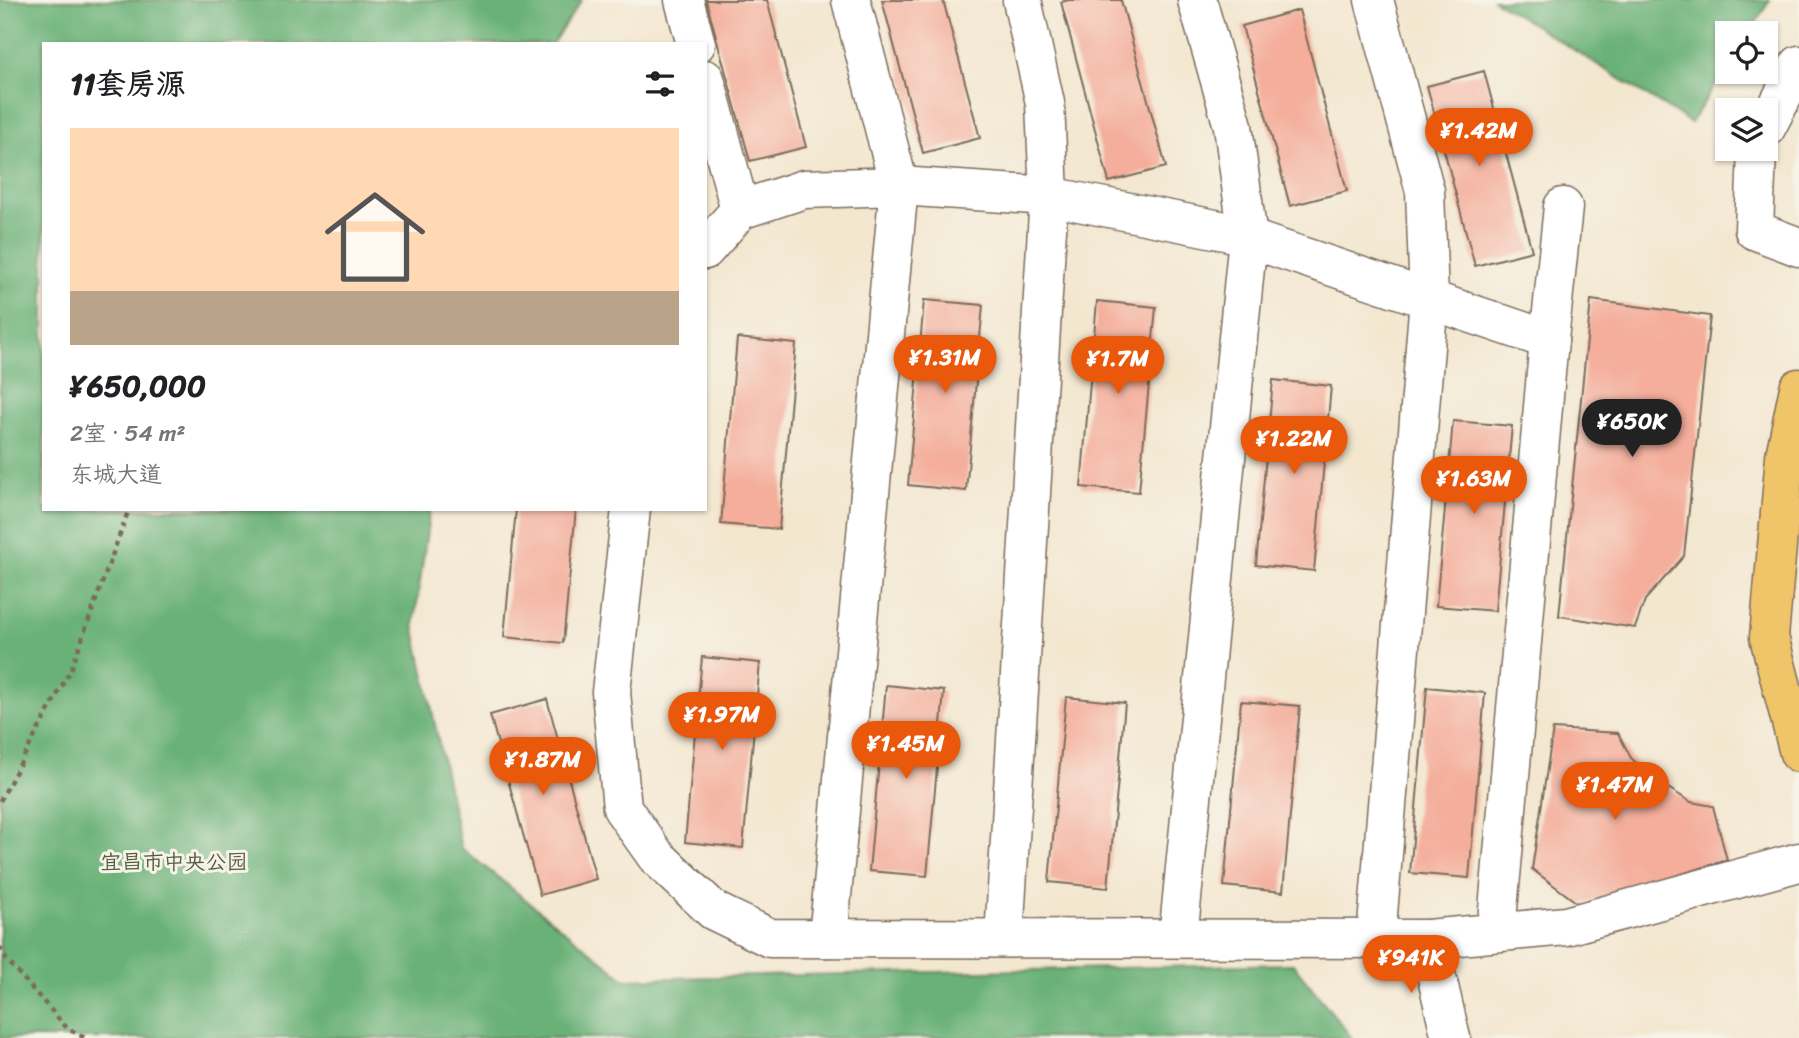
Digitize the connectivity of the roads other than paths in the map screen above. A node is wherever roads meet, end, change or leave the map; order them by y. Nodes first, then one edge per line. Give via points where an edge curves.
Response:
1 (684, 0) edge
2 (851, 0) edge
3 (1022, 0) edge
4 (1197, 0) edge
5 (1374, 0) edge
6 (695, 42) edge
7 (1799, 65) edge
8 (707, 86) edge
9 (1778, 105) edge
10 (1757, 161) edge
11 (899, 186) junction
12 (1049, 196) junction
13 (1563, 207) dead end
14 (740, 210) junction
15 (1248, 238) junction
16 (1799, 247) edge
17 (707, 248) edge
18 (1429, 299) junction
19 (1549, 340) junction
20 (1799, 388) edge
21 (631, 511) edge
22 (1799, 753) edge
23 (1799, 862) edge
24 (1496, 932) junction
25 (828, 938) junction
26 (1004, 938) junction
27 (1178, 938) junction
28 (1376, 939) junction
29 (1428, 939) junction
30 (1451, 1038) edge

1 - 6 street
2 - 11 street
3 - 12 street via 1045,103
4 - 15 street via 1233,126
5 - 18 street via 1425,191
7 - 9 street
8 - 14 street
10 - 16 street via 1754,230
11 - 12 street
11 - 14 street via 804,189
11 - 25 street
12 - 15 street
12 - 26 street
13 - 19 street
14 - 17 street
15 - 18 street
15 - 27 street
18 - 19 street
18 - 28 street
19 - 24 street
20 - 22 main road via 1785,456 1769,637
21 - 25 street via 611,692 622,808 656,856 714,911 770,938
23 - 24 street via 1566,926
24 - 29 street
25 - 26 street
26 - 27 street
27 - 28 street
28 - 29 street
29 - 30 street

